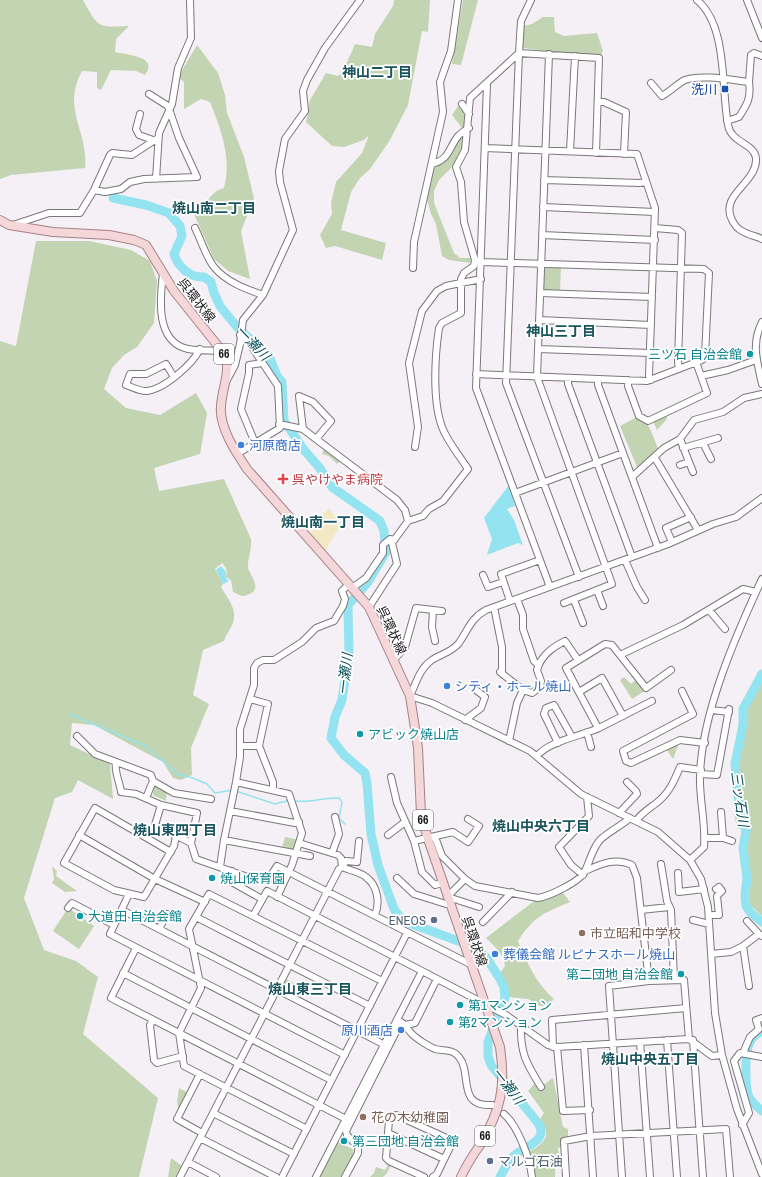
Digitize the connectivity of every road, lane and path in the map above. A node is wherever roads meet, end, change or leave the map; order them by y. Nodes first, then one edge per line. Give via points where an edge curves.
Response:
1 (190, 0) edge
2 (360, 0) edge
3 (458, 0) edge
4 (531, 0) edge
5 (697, 0) edge
6 (747, 0) edge
7 (762, 38) edge
8 (519, 53) junction
9 (549, 54) junction
10 (575, 56) junction
11 (762, 56) edge
12 (725, 79) junction
13 (749, 82) junction
14 (651, 83) dead end
15 (487, 84) junction
16 (149, 94) dead end
17 (598, 102) junction
18 (462, 104) dead end
19 (169, 110) junction
20 (140, 114) dead end
21 (469, 114) junction
22 (727, 121) junction
23 (468, 128) junction
24 (156, 139) junction
25 (485, 148) junction
26 (516, 149) junction
27 (546, 150) junction
28 (570, 152) junction
29 (596, 152) junction
30 (624, 154) junction
31 (432, 164) junction
32 (156, 179) junction
33 (544, 180) junction
34 (646, 182) junction
35 (94, 190) junction
36 (543, 207) junction
37 (655, 212) junction
38 (0, 220) edge
39 (13, 225) junction
40 (195, 228) dead end
41 (655, 228) junction
42 (542, 235) junction
43 (655, 240) junction
44 (762, 240) edge
45 (482, 262) junction
46 (511, 263) junction
47 (541, 264) junction
48 (413, 268) dead end
49 (654, 268) junction
50 (681, 268) junction
51 (163, 274) junction
52 (481, 279) junction
53 (460, 282) junction
54 (540, 292) junction
55 (263, 295) junction
56 (652, 297) junction
57 (539, 320) junction
58 (762, 322) edge
59 (651, 325) junction
60 (240, 335) junction
61 (200, 349) junction
62 (538, 349) junction
63 (222, 351) junction
64 (650, 353) junction
65 (756, 360) junction
66 (696, 362) junction
67 (262, 363) junction
68 (679, 369) junction
69 (476, 374) junction
70 (506, 376) junction
71 (701, 376) junction
72 (174, 377) junction
73 (537, 377) junction
74 (568, 378) junction
75 (598, 379) junction
76 (628, 380) junction
77 (651, 380) junction
78 (225, 383) junction
79 (762, 384) edge
80 (762, 394) edge
81 (279, 424) junction
82 (303, 429) junction
83 (718, 438) dead end
84 (316, 439) junction
85 (680, 439) junction
86 (255, 443) junction
87 (703, 443) junction
88 (415, 447) dead end
89 (683, 448) junction
90 (623, 453) junction
91 (237, 454) junction
92 (655, 458) junction
93 (710, 459) dead end
94 (597, 462) junction
95 (689, 462) junction
96 (680, 465) dead end
97 (572, 472) junction
98 (693, 472) dead end
99 (632, 477) junction
100 (543, 482) junction
101 (515, 493) junction
102 (762, 498) edge
103 (691, 517) junction
104 (408, 521) junction
105 (698, 530) junction
106 (394, 540) junction
107 (670, 543) junction
108 (658, 548) junction
109 (632, 557) junction
110 (540, 560) junction
111 (625, 560) junction
112 (606, 566) junction
113 (483, 575) dead end
114 (578, 577) junction
115 (762, 579) edge
116 (503, 582) junction
117 (351, 587) junction
118 (550, 587) junction
119 (597, 590) junction
120 (756, 592) junction
121 (517, 599) junction
122 (574, 600) junction
123 (645, 600) dead end
124 (510, 601) junction
125 (564, 603) dead end
126 (603, 606) dead end
127 (369, 607) junction
128 (494, 607) junction
129 (433, 610) junction
130 (709, 610) junction
131 (442, 611) dead end
132 (583, 623) dead end
133 (725, 629) dead end
134 (435, 641) dead end
135 (620, 655) junction
136 (578, 660) junction
137 (393, 661) junction
138 (538, 666) junction
139 (671, 670) dead end
140 (476, 690) dead end
141 (523, 690) junction
142 (682, 691) dead end
143 (579, 692) junction
144 (410, 696) junction
145 (250, 698) junction
146 (652, 701) dead end
147 (712, 710) junction
148 (623, 716) junction
149 (466, 720) junction
150 (598, 728) junction
151 (587, 732) junction
152 (77, 736) dead end
153 (572, 737) junction
154 (509, 741) junction
155 (558, 743) junction
156 (705, 744) junction
157 (240, 746) junction
158 (259, 746) junction
159 (591, 747) dead end
160 (537, 756) junction
161 (116, 763) junction
162 (700, 772) junction
163 (391, 777) dead end
164 (153, 781) junction
165 (626, 782) dead end
166 (236, 787) junction
167 (273, 790) junction
168 (587, 797) junction
169 (146, 798) junction
170 (211, 799) dead end
171 (161, 805) junction
172 (230, 811) junction
173 (619, 812) junction
174 (721, 812) dead end
175 (335, 817) dead end
176 (468, 819) dead end
177 (633, 820) junction
178 (299, 822) junction
179 (405, 822) junction
180 (79, 835) junction
181 (388, 835) dead end
182 (176, 836) junction
183 (431, 838) junction
184 (704, 838) junction
185 (723, 838) junction
186 (224, 840) junction
187 (359, 841) dead end
188 (414, 841) junction
189 (732, 841) dead end
190 (191, 843) junction
191 (299, 843) junction
192 (171, 852) junction
193 (295, 853) junction
194 (332, 853) junction
195 (310, 856) dead end
196 (690, 860) junction
197 (661, 864) dead end
198 (220, 867) junction
199 (342, 867) junction
200 (232, 871) junction
201 (289, 872) junction
202 (584, 873) junction
203 (678, 873) dead end
204 (397, 878) dead end
205 (155, 879) junction
206 (465, 879) junction
207 (442, 883) junction
208 (704, 889) junction
209 (716, 889) dead end
210 (327, 891) junction
211 (512, 892) junction
212 (129, 894) junction
213 (277, 897) junction
214 (262, 899) junction
215 (448, 900) junction
216 (205, 902) junction
217 (479, 907) dead end
218 (669, 907) junction
219 (68, 908) dead end
220 (122, 910) junction
221 (640, 910) junction
222 (167, 914) dead end
223 (375, 915) junction
224 (714, 915) dead end
225 (196, 916) junction
226 (254, 916) junction
227 (314, 916) junction
228 (693, 920) dead end
229 (483, 922) dead end
230 (747, 922) dead end
231 (709, 924) junction
232 (114, 926) junction
233 (159, 929) junction
234 (406, 933) junction
235 (761, 935) edge
236 (302, 940) junction
237 (193, 946) junction
238 (743, 946) junction
239 (136, 948) junction
240 (711, 954) junction
241 (394, 957) junction
242 (289, 964) junction
243 (470, 964) junction
244 (422, 971) junction
245 (123, 974) junction
246 (437, 979) junction
247 (674, 979) junction
248 (199, 980) junction
249 (382, 981) junction
250 (649, 981) junction
251 (749, 986) dead end
252 (276, 989) junction
253 (485, 1004) junction
254 (370, 1006) junction
255 (191, 1008) junction
256 (686, 1008) junction
257 (264, 1013) junction
258 (610, 1015) junction
259 (762, 1018) edge
260 (153, 1020) junction
261 (520, 1024) junction
262 (405, 1025) junction
263 (357, 1030) junction
264 (179, 1033) junction
265 (251, 1039) junction
266 (667, 1040) junction
267 (691, 1040) junction
268 (640, 1042) junction
269 (612, 1043) junction
270 (384, 1044) junction
271 (584, 1045) junction
272 (555, 1047) junction
273 (746, 1053) junction
274 (345, 1055) junction
275 (722, 1055) junction
276 (183, 1056) junction
277 (762, 1057) edge
278 (238, 1063) junction
279 (200, 1074) junction
280 (332, 1080) junction
281 (226, 1087) junction
282 (541, 1087) dead end
283 (319, 1105) junction
284 (492, 1105) dead end
285 (590, 1110) junction
286 (213, 1113) junction
287 (504, 1114) dead end
288 (346, 1119) junction
289 (742, 1125) junction
290 (307, 1129) junction
291 (700, 1130) junction
292 (675, 1132) junction
293 (388, 1133) junction
294 (647, 1134) junction
295 (618, 1135) junction
296 (201, 1136) junction
297 (591, 1136) junction
298 (294, 1154) junction
299 (444, 1159) junction
300 (188, 1162) junction
301 (762, 1174) edge
302 (438, 1176) edge
303 (180, 1177) edge
304 (216, 1177) edge
305 (276, 1177) edge
306 (282, 1177) edge
307 (316, 1177) edge
308 (345, 1177) edge
309 (424, 1177) edge
310 (461, 1177) edge
311 (532, 1177) edge
312 (566, 1177) edge
313 (593, 1177) edge
314 (622, 1177) edge
315 (650, 1177) edge
316 (677, 1177) edge
317 (703, 1177) edge
318 (730, 1177) edge

1 - 19 street via 191,38 178,68
2 - 55 street via 325,48 307,80 303,91 305,111 285,139 279,171 293,230
3 - 31 street via 451,51 440,82 443,112
4 - 8 street via 521,21
5 - 12 street via 706,8 713,20
6 - 7 street
8 - 9 street
8 - 15 street
8 - 26 street
9 - 10 street
9 - 27 street
10 - 17 street via 599,58
10 - 28 street
11 - 13 street via 751,55
12 - 13 street
12 - 14 street via 683,80 662,96
12 - 22 street
13 - 22 street via 751,95 740,117
15 - 21 street via 470,98
15 - 25 street
16 - 19 street via 168,106
17 - 29 street
17 - 30 street via 604,102 626,112
18 - 21 street
19 - 24 street
19 - 32 street via 197,177
20 - 24 street via 136,129 139,135
21 - 23 street
22 - 44 street via 732,136 752,149 756,156 756,164 751,174 733,196 730,215 734,224 742,231
23 - 31 street via 458,136 451,150 441,161
23 - 53 street via 465,150 456,167 461,182 464,222 475,260 474,266 464,273
24 - 32 street
24 - 35 street via 132,155 112,153
25 - 26 street
25 - 45 street
26 - 27 street
26 - 46 street
27 - 28 street
27 - 33 street
28 - 29 street
29 - 30 street
30 - 34 street via 637,154
31 - 48 street via 414,242
32 - 35 street via 130,182 120,189 111,191
33 - 34 street via 640,184
33 - 36 street
34 - 37 street
35 - 39 street via 80,212 49,213
36 - 37 street
36 - 42 street
37 - 41 street
38 - 39 main road, 呉環状線 / 66
39 - 51 main road, 呉環状線 / 66 via 53,232 109,235 134,240 146,245
40 - 55 street via 213,267 242,288
41 - 43 street
41 - 50 street via 678,230 682,233
42 - 43 street
42 - 47 street
43 - 49 street
45 - 46 street
45 - 52 street
46 - 47 street
46 - 70 street
47 - 49 street
47 - 54 street
49 - 50 street
49 - 56 street
50 - 66 street via 704,269 709,273 705,356
50 - 68 street
51 - 61 street via 160,285 165,330 181,346
51 - 63 main road, 呉環状線 / 66
52 - 53 street
52 - 69 street
53 - 88 street via 437,291 422,311 409,363 418,427
53 - 104 street via 461,313 442,323 439,328 435,367 442,427 468,469 443,501 429,508 423,516
54 - 56 street
54 - 57 street
55 - 60 street via 243,320
56 - 59 street
57 - 59 street
57 - 62 street
58 - 65 street via 755,339
59 - 64 street
60 - 67 street via 248,341
60 - 78 street via 235,365
61 - 63 street
61 - 72 street via 196,358
62 - 64 street
62 - 73 street
63 - 78 main road, 呉環状線 / 66 via 228,366
64 - 77 street
65 - 71 street
65 - 79 street
66 - 68 street
66 - 71 street
67 - 81 street via 278,386
67 - 86 street via 249,365 241,409
68 - 77 street
69 - 70 street
69 - 101 street via 476,388
70 - 73 street
70 - 100 street via 506,383
71 - 76 street via 707,393 648,421 639,416
72 - 72 street via 154,390 145,392 126,385 130,374 146,374 166,364
73 - 74 street
73 - 97 street
74 - 75 street
74 - 94 street
75 - 76 street
75 - 90 street
76 - 77 street
78 - 91 main road, 呉環状線 / 66 via 221,407 224,423
80 - 85 street via 744,398 723,412 694,420
81 - 82 street
81 - 86 street via 280,428
82 - 84 street
82 - 84 street via 299,396 313,402 330,421
83 - 87 street
84 - 104 street via 397,500 405,510
85 - 89 street
85 - 92 street via 664,448
86 - 91 street
87 - 89 street
87 - 93 street
89 - 95 street
90 - 94 street
90 - 99 street
91 - 117 main road, 呉環状線 / 66 via 246,468
92 - 99 street
92 - 103 street
94 - 97 street
94 - 109 street
95 - 96 street
95 - 98 street
97 - 100 street
97 - 112 street
99 - 108 street
100 - 101 street
100 - 114 street
101 - 110 street
102 - 105 street via 736,517
103 - 105 street
103 - 107 street via 666,528
104 - 106 street
105 - 107 street
106 - 117 street via 390,539 383,546 383,552 366,578
106 - 127 street via 392,543 397,564
107 - 108 street
108 - 109 street
109 - 111 street
110 - 116 street via 501,574
110 - 118 street
111 - 112 street
111 - 123 street
112 - 114 street
112 - 119 street via 612,584
113 - 116 street via 488,587
114 - 118 street
115 - 120 street
116 - 124 street
117 - 127 main road, 呉環状線 / 66
117 - 145 street via 342,591 343,606 334,621 316,628 302,642 274,660 257,663
118 - 121 street
119 - 122 street
119 - 126 street
120 - 130 street via 743,589
120 - 147 street via 733,645
121 - 124 street
121 - 138 street via 523,615 523,629
122 - 125 street
122 - 132 street
124 - 128 street
127 - 137 main road, 呉環状線 / 66
128 - 141 street via 502,647 500,672
128 - 144 street via 478,615 458,644 427,664
129 - 131 street
129 - 134 street via 432,627
129 - 137 street via 416,608 405,647
130 - 133 street
130 - 135 street
135 - 136 street via 612,645 605,644
135 - 139 street via 646,688
136 - 138 street via 565,641 550,650
136 - 143 street via 566,668
137 - 144 main road, 呉環状線 / 66
138 - 141 street via 540,686 532,693
140 - 149 street via 484,697 481,708
141 - 154 street
142 - 156 street via 693,714 623,751 626,761 631,763 680,740
143 - 148 street via 602,678
143 - 150 street
144 - 149 street via 432,703
144 - 183 main road, 呉環状線 / 66 via 418,748 421,814
145 - 157 street via 240,729
145 - 158 street via 268,704
146 - 148 street
147 - 156 street
147 - 162 street via 729,710 717,775
148 - 150 street
149 - 154 street
150 - 151 street
151 - 153 street
151 - 159 street
152 - 161 street via 95,754
153 - 155 street
153 - 155 street via 554,705 546,708 544,714
154 - 160 street
155 - 160 street via 541,750
156 - 162 street
157 - 158 street
157 - 166 street
158 - 167 street via 273,782
160 - 168 street
161 - 164 street via 151,775
161 - 169 street via 121,792
162 - 177 street via 680,767 670,788 661,799
162 - 184 street
163 - 179 street
164 - 169 street
164 - 170 street via 174,794
165 - 173 street via 637,794
166 - 167 street
166 - 172 street
167 - 178 street via 289,794
168 - 173 street
168 - 202 street via 589,816 558,847 572,865
169 - 171 street
171 - 182 street via 155,825
171 - 190 street via 197,813
172 - 178 street
172 - 186 street
173 - 177 street
174 - 185 street
175 - 194 street via 339,834
176 - 183 street via 481,828 468,842 452,832
177 - 196 street via 658,832
177 - 202 street via 599,841
178 - 191 street via 302,833
179 - 181 street
179 - 188 street
180 - 192 street via 95,808
180 - 205 street
180 - 212 street via 64,863 114,890
182 - 190 street
182 - 192 street
183 - 188 street
183 - 206 street via 442,856
183 - 207 main road, 呉環状線 / 66
184 - 185 street
184 - 196 street via 704,847
185 - 189 street
186 - 193 street
186 - 198 street
187 - 199 street via 357,862 346,861
188 - 207 street via 422,872 435,885
190 - 198 street via 196,860
191 - 193 street
191 - 194 street
192 - 205 street
193 - 195 street
193 - 201 street
194 - 199 street via 341,858
196 - 208 street
197 - 218 street
198 - 200 street
199 - 210 street via 338,869
199 - 223 street via 366,877 374,888 379,905
200 - 201 street via 256,880 268,880 276,866
200 - 214 street via 228,880
201 - 210 street
201 - 213 street
202 - 211 street via 580,879 546,897 538,898
202 - 221 street via 607,862 622,861 632,865 637,878
203 - 208 street via 679,892
204 - 215 street via 414,894
205 - 212 street via 144,897
205 - 216 street
206 - 211 street via 475,886
206 - 215 street
207 - 215 main road, 呉環状線 / 66
208 - 231 street
209 - 224 street via 719,887 722,891 717,896 719,915
210 - 223 street
210 - 227 street
211 - 229 street
212 - 220 street
213 - 214 street via 266,891
213 - 227 street
214 - 226 street
215 - 217 street
215 - 243 main road, 呉環状線 / 66
216 - 225 street
216 - 226 street via 210,894
218 - 221 street
218 - 247 street
219 - 232 street via 72,903
220 - 232 street
220 - 233 street
221 - 250 street
222 - 233 street
223 - 234 street
225 - 237 street via 189,929
225 - 242 street
226 - 236 street
227 - 236 street
227 - 241 street
228 - 231 street
230 - 235 street
231 - 240 street
232 - 239 street via 110,934
233 - 237 street
234 - 241 street
234 - 243 street
235 - 238 street
236 - 242 street
236 - 249 street
237 - 248 street
237 - 252 street
238 - 240 street via 731,952
238 - 251 street
239 - 245 street
239 - 248 street
240 - 275 street via 715,1014
241 - 244 street
241 - 249 street
242 - 252 street
242 - 254 street
243 - 253 main road, 呉環状線 / 66
244 - 246 street
244 - 270 street
245 - 255 street
245 - 260 street via 111,998
246 - 253 street
246 - 262 street via 414,1023
247 - 250 street
247 - 256 street via 684,980
248 - 255 street via 201,988
248 - 257 street
249 - 254 street
250 - 258 street via 609,986
252 - 257 street
252 - 263 street
253 - 261 street
253 - 310 main road, 呉環状線 / 66 via 503,1066 502,1092 490,1128
254 - 263 street
255 - 264 street
255 - 265 street
256 - 258 street
256 - 267 street
257 - 265 street
257 - 274 street
258 - 269 street
258 - 272 street via 552,1020
259 - 273 street via 756,1020 759,1029 750,1038
260 - 264 street
260 - 276 street via 150,1025 154,1060 157,1062
261 - 272 street via 543,1042
261 - 282 street via 522,1049 528,1067
262 - 284 street via 412,1035 436,1049 457,1055 471,1099 476,1104
262 - 308 street via 401,1022 346,1131 358,1147 358,1153
263 - 270 street
263 - 274 street
264 - 276 street
264 - 278 street
265 - 278 street
265 - 280 street
266 - 267 street
266 - 268 street
266 - 292 street
267 - 275 street via 712,1056
267 - 291 street
268 - 269 street
268 - 294 street
269 - 271 street
269 - 295 street
270 - 288 street
271 - 272 street
271 - 285 street
272 - 285 street via 563,1111
273 - 277 street
273 - 289 street via 740,1053 734,1061 749,1113
274 - 280 street
275 - 289 street
276 - 279 street via 184,1066
278 - 281 street
278 - 283 street
279 - 281 street
279 - 296 street via 177,1119
280 - 283 street
281 - 286 street
281 - 290 street
283 - 288 street
283 - 290 street
285 - 297 street
286 - 296 street
286 - 298 street
287 - 311 street via 526,1150
288 - 307 street
289 - 301 street
290 - 298 street
291 - 292 street
291 - 317 street
291 - 318 street via 726,1129
292 - 294 street
292 - 316 street
293 - 299 street
293 - 299 street via 389,1120 396,1115 453,1140
293 - 309 street via 386,1158
294 - 295 street
294 - 315 street
295 - 297 street
295 - 314 street
296 - 300 street
296 - 305 street
297 - 312 street via 564,1141
297 - 313 street
298 - 306 street
299 - 302 street
300 - 303 street
300 - 304 street

